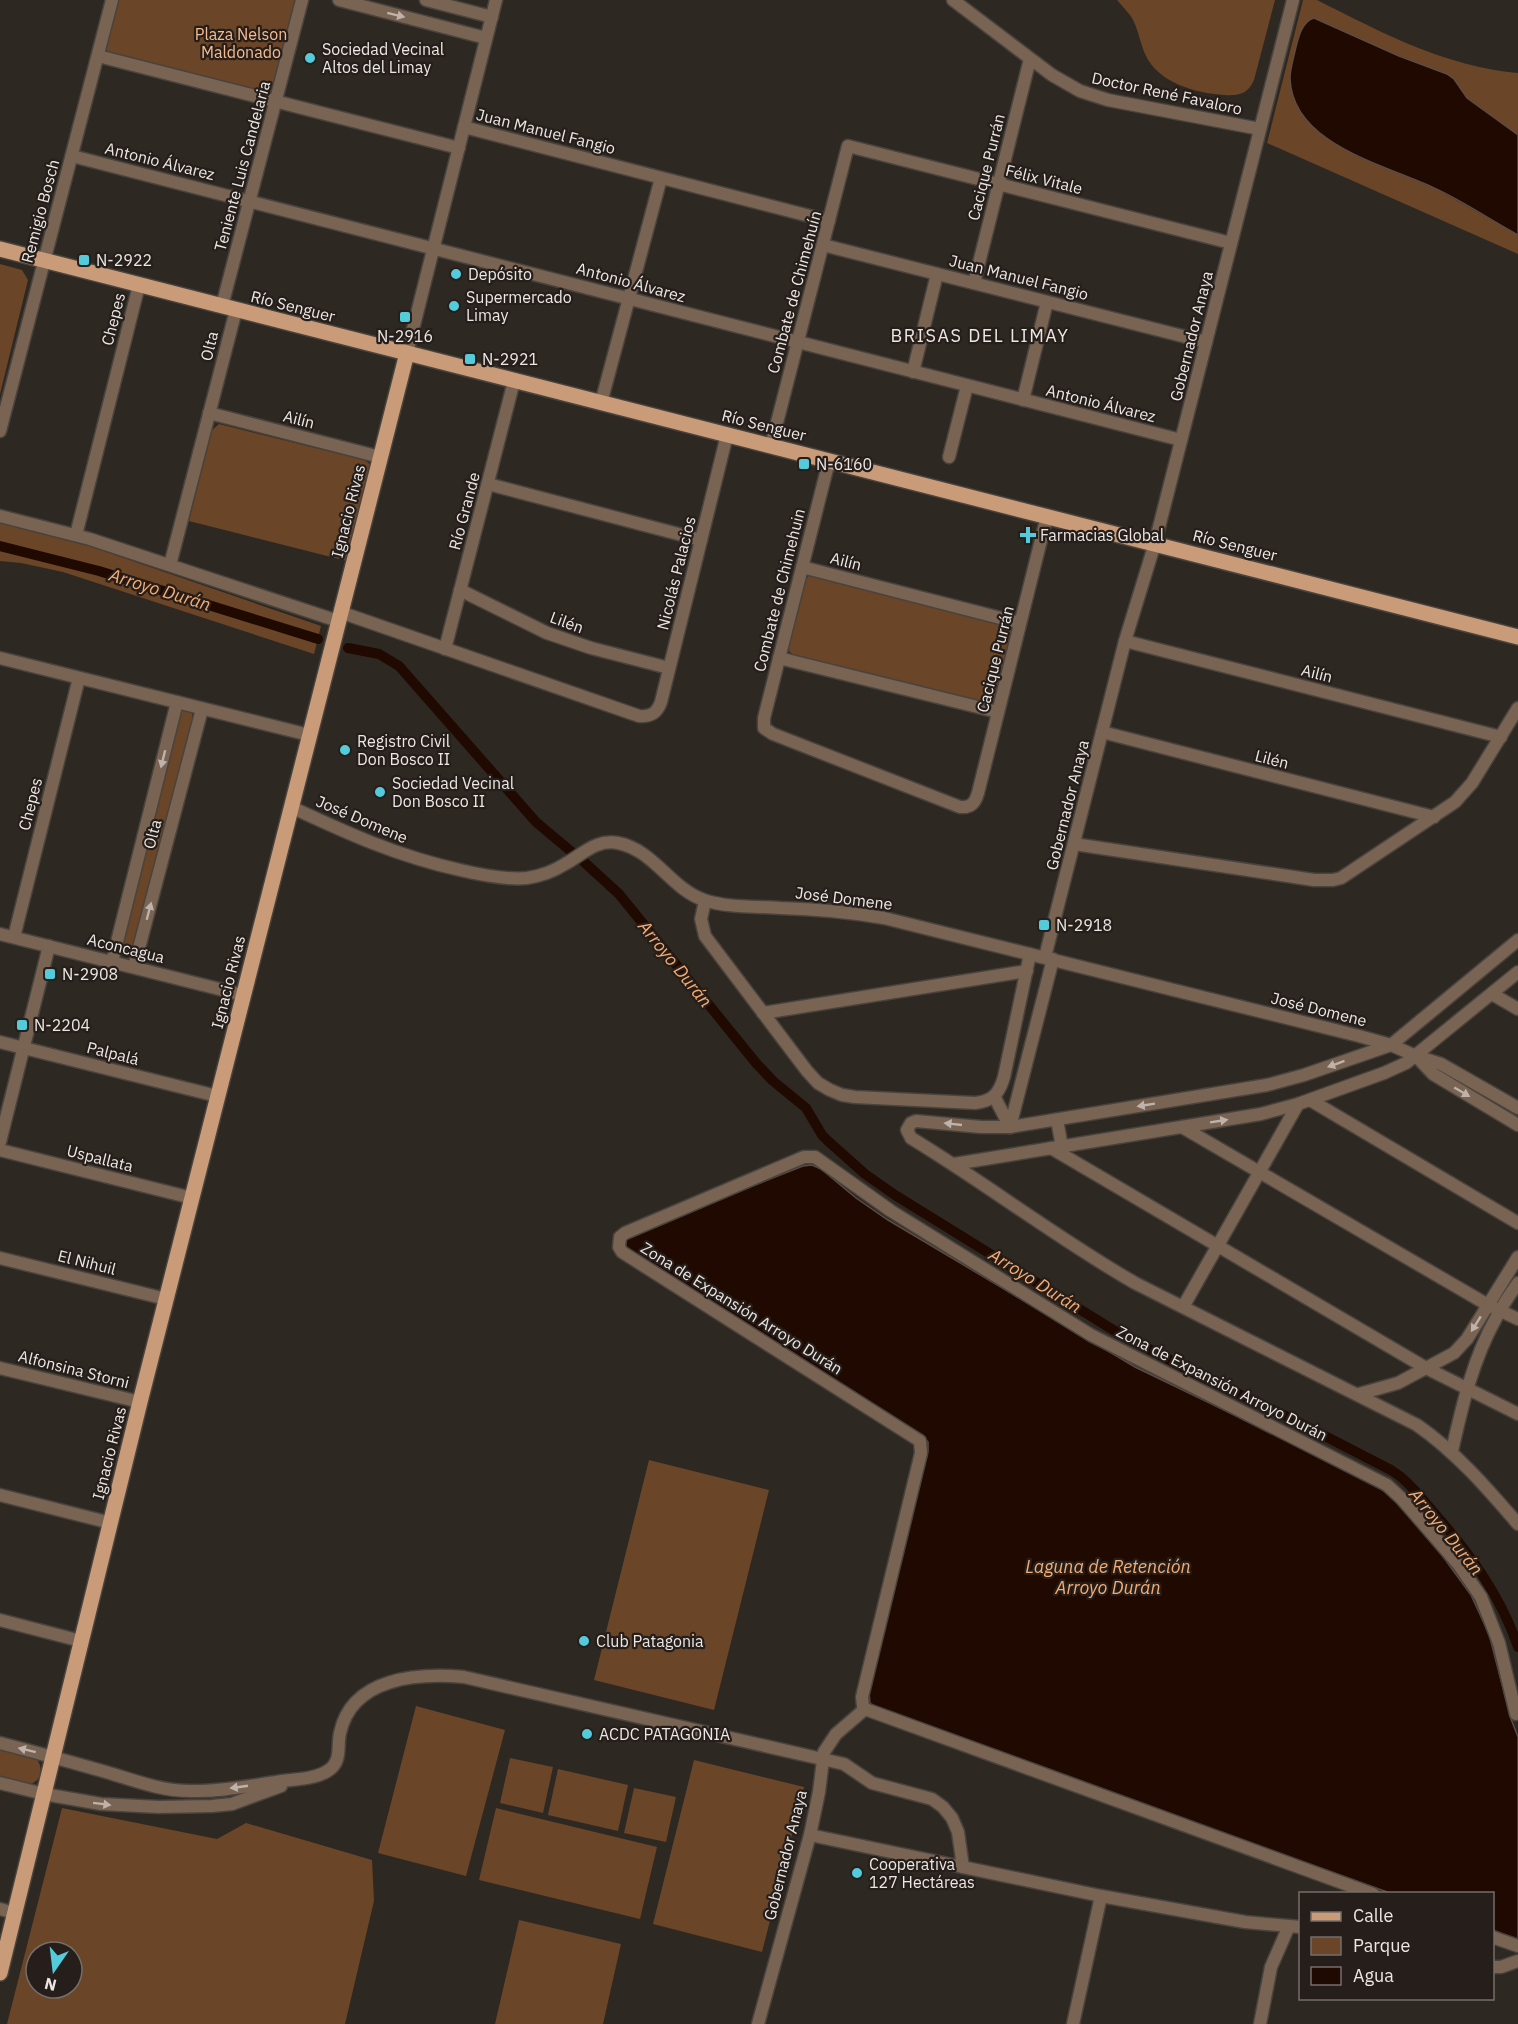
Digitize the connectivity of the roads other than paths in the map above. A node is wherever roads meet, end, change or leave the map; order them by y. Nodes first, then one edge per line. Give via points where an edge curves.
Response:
1 (112, 0) edge
2 (303, 0) edge
3 (339, 0) edge
4 (426, 0) edge
5 (496, 0) edge
6 (953, 0) edge
7 (1293, 0) edge
8 (492, 17) junction
9 (486, 38) junction
10 (98, 56) junction
11 (1030, 59) junction
12 (276, 102) junction
13 (464, 127) junction
14 (1260, 129) junction
15 (848, 146) joint
16 (459, 148) junction
17 (72, 156) junction
18 (661, 178) junction
19 (999, 184) junction
20 (249, 201) junction
21 (829, 221) junction
22 (1232, 243) junction
23 (823, 245) junction
24 (433, 248) junction
25 (0, 249) edge
26 (44, 261) junction
27 (938, 274) junction
28 (974, 283) junction
29 (139, 285) junction
30 (629, 299) junction
31 (1047, 302) junction
32 (229, 308) junction
33 (1206, 342) junction
34 (797, 343) junction
35 (407, 353) junction
36 (913, 372) junction
37 (514, 381) junction
38 (967, 386) junction
39 (1023, 400) junction
40 (601, 402) junction
41 (209, 413) junction
42 (0, 431) edge
43 (727, 435) junction
44 (1181, 440) junction
45 (771, 446) junction
46 (380, 457) junction
47 (949, 457) dead end
48 (829, 461) junction
49 (488, 483) junction
50 (0, 516) edge
51 (1047, 516) junction
52 (76, 535) junction
53 (701, 540) junction
54 (1155, 543) junction
55 (170, 566) junction
56 (802, 567) junction
57 (460, 590) junction
58 (339, 617) junction
59 (1020, 623) junction
60 (1518, 637) edge
61 (1125, 641) junction
62 (445, 649) junction
63 (0, 658) edge
64 (779, 658) junction
65 (669, 668) junction
66 (79, 678) junction
67 (177, 702) junction
68 (1518, 708) edge
69 (202, 709) junction
70 (998, 712) junction
71 (1102, 732) junction
72 (309, 735) junction
73 (1501, 737) junction
74 (969, 806) joint
75 (291, 807) junction
76 (1434, 817) junction
77 (1074, 844) junction
78 (705, 901) junction
79 (0, 934) edge
80 (14, 937) junction
81 (1518, 940) edge
82 (50, 946) junction
83 (1030, 954) junction
84 (1049, 958) junction
85 (112, 962) junction
86 (134, 967) junction
87 (1027, 971) junction
88 (1518, 972) edge
89 (1492, 994) junction
90 (243, 995) junction
91 (1518, 1009) edge
92 (763, 1013) junction
93 (0, 1042) edge
94 (1391, 1045) junction
95 (24, 1048) junction
96 (1416, 1056) junction
97 (217, 1096) junction
98 (994, 1096) junction
99 (1304, 1102) junction
100 (1518, 1108) edge
101 (1057, 1120) junction
102 (1518, 1125) edge
103 (1010, 1127) junction
104 (1182, 1127) junction
105 (0, 1142) edge
106 (1057, 1147) junction
107 (0, 1150) edge
108 (954, 1164) junction
109 (1260, 1172) junction
110 (192, 1198) junction
111 (1518, 1223) edge
112 (1218, 1246) junction
113 (1518, 1257) edge
114 (0, 1258) edge
115 (1518, 1282) edge
116 (166, 1299) junction
117 (1488, 1305) junction
118 (1183, 1307) junction
119 (1500, 1311) junction
120 (1518, 1319) edge
121 (0, 1368) edge
122 (1426, 1368) junction
123 (1467, 1390) junction
124 (1359, 1394) junction
125 (140, 1402) junction
126 (1518, 1414) edge
127 (1452, 1451) junction
128 (0, 1496) edge
129 (111, 1523) junction
130 (1518, 1524) edge
131 (0, 1620) edge
132 (81, 1641) junction
133 (865, 1709) junction
134 (1516, 1714) dead end
135 (0, 1743) edge
136 (53, 1757) junction
137 (822, 1759) junction
138 (297, 1779) junction
139 (0, 1783) edge
140 (44, 1794) junction
141 (810, 1835) junction
142 (963, 1867) junction
143 (1369, 1892) edge
144 (1101, 1896) junction
145 (7, 1911) edge
146 (1295, 1926) edge
147 (1494, 1938) edge
148 (1518, 1946) edge
149 (1518, 1961) edge
150 (1494, 1967) edge
151 (0, 1973) edge
152 (758, 2024) edge
153 (1073, 2024) edge
154 (1260, 2024) edge

1 - 10 street, Remigio Bosch
2 - 12 street, Teniente Luis Candelaria
3 -> 9 street
4 - 8 street
5 - 8 street, Ignacio Rivas
6 - 11 street, Doctor René Favaloro
7 - 14 street, Gobernador Anaya
8 - 9 street, Ignacio Rivas
9 - 13 street, Ignacio Rivas
10 - 12 street
10 - 17 street, Remigio Bosch
11 - 14 street, Doctor René Favaloro via 1061,81 1099,97
11 - 19 street, Cacique Purrán
12 - 16 street
12 - 20 street, Teniente Luis Candelaria
13 - 16 street, Ignacio Rivas
13 - 18 street, Juan Manuel Fangio
14 - 22 street, Gobernador Anaya
15 - 19 street, Félix Vitale
15 - 21 street, Combate de Chimehuín
16 - 24 street, Ignacio Rivas
17 - 20 street, Antonio Álvarez
17 - 26 street, Remigio Bosch
18 - 21 street, Juan Manuel Fangio
18 - 30 street
19 - 22 street, Félix Vitale
19 - 28 street, Cacique Purrán
20 - 24 street, Antonio Álvarez
20 - 32 street, Teniente Luis Candelaria
21 - 23 street, Combate de Chimehuín
22 - 33 street, Gobernador Anaya
23 - 27 street, Juan Manuel Fangio
23 - 34 street, Combate de Chimehuín
24 - 30 street, Antonio Álvarez
24 - 35 street, Ignacio Rivas
25 - 26 main road, Río Senguer
26 - 29 main road, Río Senguer
26 - 42 street, Remigio Bosch
27 - 28 street, Juan Manuel Fangio
27 - 36 street
28 - 31 street, Juan Manuel Fangio
29 - 32 main road, Río Senguer
29 - 52 street, Chepes
30 - 34 street, Antonio Álvarez
30 - 40 street
31 - 33 street, Juan Manuel Fangio
31 - 39 street
32 - 35 main road, Río Senguer
32 - 41 street, Olta
33 - 44 street, Gobernador Anaya
34 - 36 street, Antonio Álvarez
34 - 45 street, Combate de Chimehuín
35 - 37 main road, Río Senguer
35 - 46 main road, Ignacio Rivas
36 - 38 street, Antonio Álvarez
37 - 40 main road, Río Senguer
37 - 49 street, Río Grande
38 - 39 street, Antonio Álvarez
38 - 47 street
39 - 44 street, Antonio Álvarez
40 - 43 main road, Río Senguer
41 - 46 street, Ailín
41 - 55 street, Olta
43 - 45 main road, Río Senguer
43 - 53 street, Nicolás Palacios
44 - 54 street, Gobernador Anaya
45 - 48 main road, Río Senguer
46 - 58 main road, Ignacio Rivas
48 - 51 main road, Río Senguer
48 - 56 street, Combate de Chimehuin
49 - 53 street
49 - 57 street, Río Grande
50 - 52 street
51 - 54 main road, Río Senguer
51 - 59 street, Cacique Purrán
52 - 55 street
53 - 65 street, Nicolás Palacios
54 - 60 main road, Río Senguer
54 - 61 street, Gobernador Anaya
55 - 58 street
56 - 59 street, Ailín
56 - 64 street, Combate de Chimehuin
57 - 62 street, Río Grande
57 - 65 street, Lilén via 558,637
58 - 62 street
58 - 72 main road, Ignacio Rivas
59 - 70 street, Cacique Purrán
61 - 71 street, Gobernador Anaya
61 - 73 street, Ailín
62 - 65 street, Nicolás Palacios via 639,716 651,715 659,707
63 - 66 street
64 - 70 street
64 - 74 street, Combate de Chimehuin via 764,728 960,807
66 - 67 street
66 - 80 street, Chepes
67 - 69 street
67 -> 85 street, Olta
68 - 73 street
69 - 72 street
86 -> 69 street, Olta
70 - 74 street, Cacique Purrán via 978,793
71 - 76 street, Lilén
71 - 77 street, Gobernador Anaya
72 - 75 main road, Ignacio Rivas
73 - 76 street via 1464,794
75 - 78 street, José Domene via 390,851 501,877 540,875 593,845 618,843 642,853 693,896
75 - 90 main road, Ignacio Rivas
76 - 77 street via 1333,880
77 - 84 street, Gobernador Anaya
78 - 83 street, José Domene via 857,914
78 - 92 street via 701,919 705,936
79 - 80 street, Aconcagua
80 - 82 street, Aconcagua
81 - 94 street
82 - 85 street, Aconcagua
82 - 95 street
83 - 84 street, José Domene
83 - 87 street
84 - 94 street, José Domene
84 - 103 street, Gobernador Anaya
85 - 86 street, Aconcagua
86 - 90 street, Aconcagua
87 - 92 street
87 - 98 street via 1001,1089
88 - 89 street
89 - 91 street
89 - 96 street
90 - 97 main road, Ignacio Rivas
92 - 98 street via 818,1083 842,1095 975,1103
93 - 95 street, Palpalá
94 - 96 street, José Domene
94 -> 101 street via 1267,1085
95 - 97 street, Palpalá
95 - 105 street
96 - 99 street via 1384,1073
96 - 100 street, José Domene via 1447,1068
96 -> 102 street, José Domene via 1433,1074
97 - 110 main road, Ignacio Rivas
98 - 103 street
104 -> 99 street via 1261,1114
99 - 109 street
99 - 111 street
101 - 103 street
101 - 106 street
103 -> 108 street via 911,1123 911,1138
104 - 106 street
104 - 109 street
106 - 108 street
106 - 112 street
107 - 110 street, Uspallata
108 - 118 street via 1099,1262
109 - 112 street
109 - 117 street
110 - 116 main road, Ignacio Rivas
112 - 118 street
112 - 122 street
113 - 117 street
114 - 116 street, El Nihuil
115 - 119 street
116 - 125 main road, Ignacio Rivas
117 - 119 street
117 -> 122 street via 1461,1347
118 - 124 street
119 - 120 street
119 - 123 street via 1480,1351
121 - 125 street, Alfonsina Storni
122 - 123 street
122 - 124 street via 1398,1383
123 - 126 street
123 - 127 street
124 - 127 street via 1417,1425
125 - 129 main road, Ignacio Rivas
127 - 130 street
128 - 129 street
129 - 132 main road, Ignacio Rivas
131 - 132 street
132 - 136 main road, Ignacio Rivas
133 - 134 street, Zona de Expansión Arroyo Durán via 862,1696 921,1453 920,1440 622,1252 618,1244 625,1233 807,1156 815,1157 891,1211 1091,1335 1387,1485 1459,1565 1480,1597 1499,1643
133 - 137 street, Gobernador Anaya via 831,1740
133 - 143 street
136 -> 135 street
138 -> 136 street via 189,1791 158,1787
136 - 140 main road, Ignacio Rivas
137 - 138 street via 487,1681 423,1675 385,1684 357,1701 342,1724 336,1764 324,1773
137 - 141 street, Gobernador Anaya
137 - 142 street via 844,1764 872,1783 932,1799 943,1807 957,1832
140 -> 138 street via 101,1804 212,1806 232,1804
139 - 140 street
140 - 145 main road, Ignacio Rivas
141 - 142 street
141 - 152 street, Gobernador Anaya
142 - 144 street
144 - 146 street via 1245,1922
144 - 153 street
145 - 151 main road, Ignacio Rivas
146 - 154 street via 1270,1967
147 - 148 street
149 - 150 street

